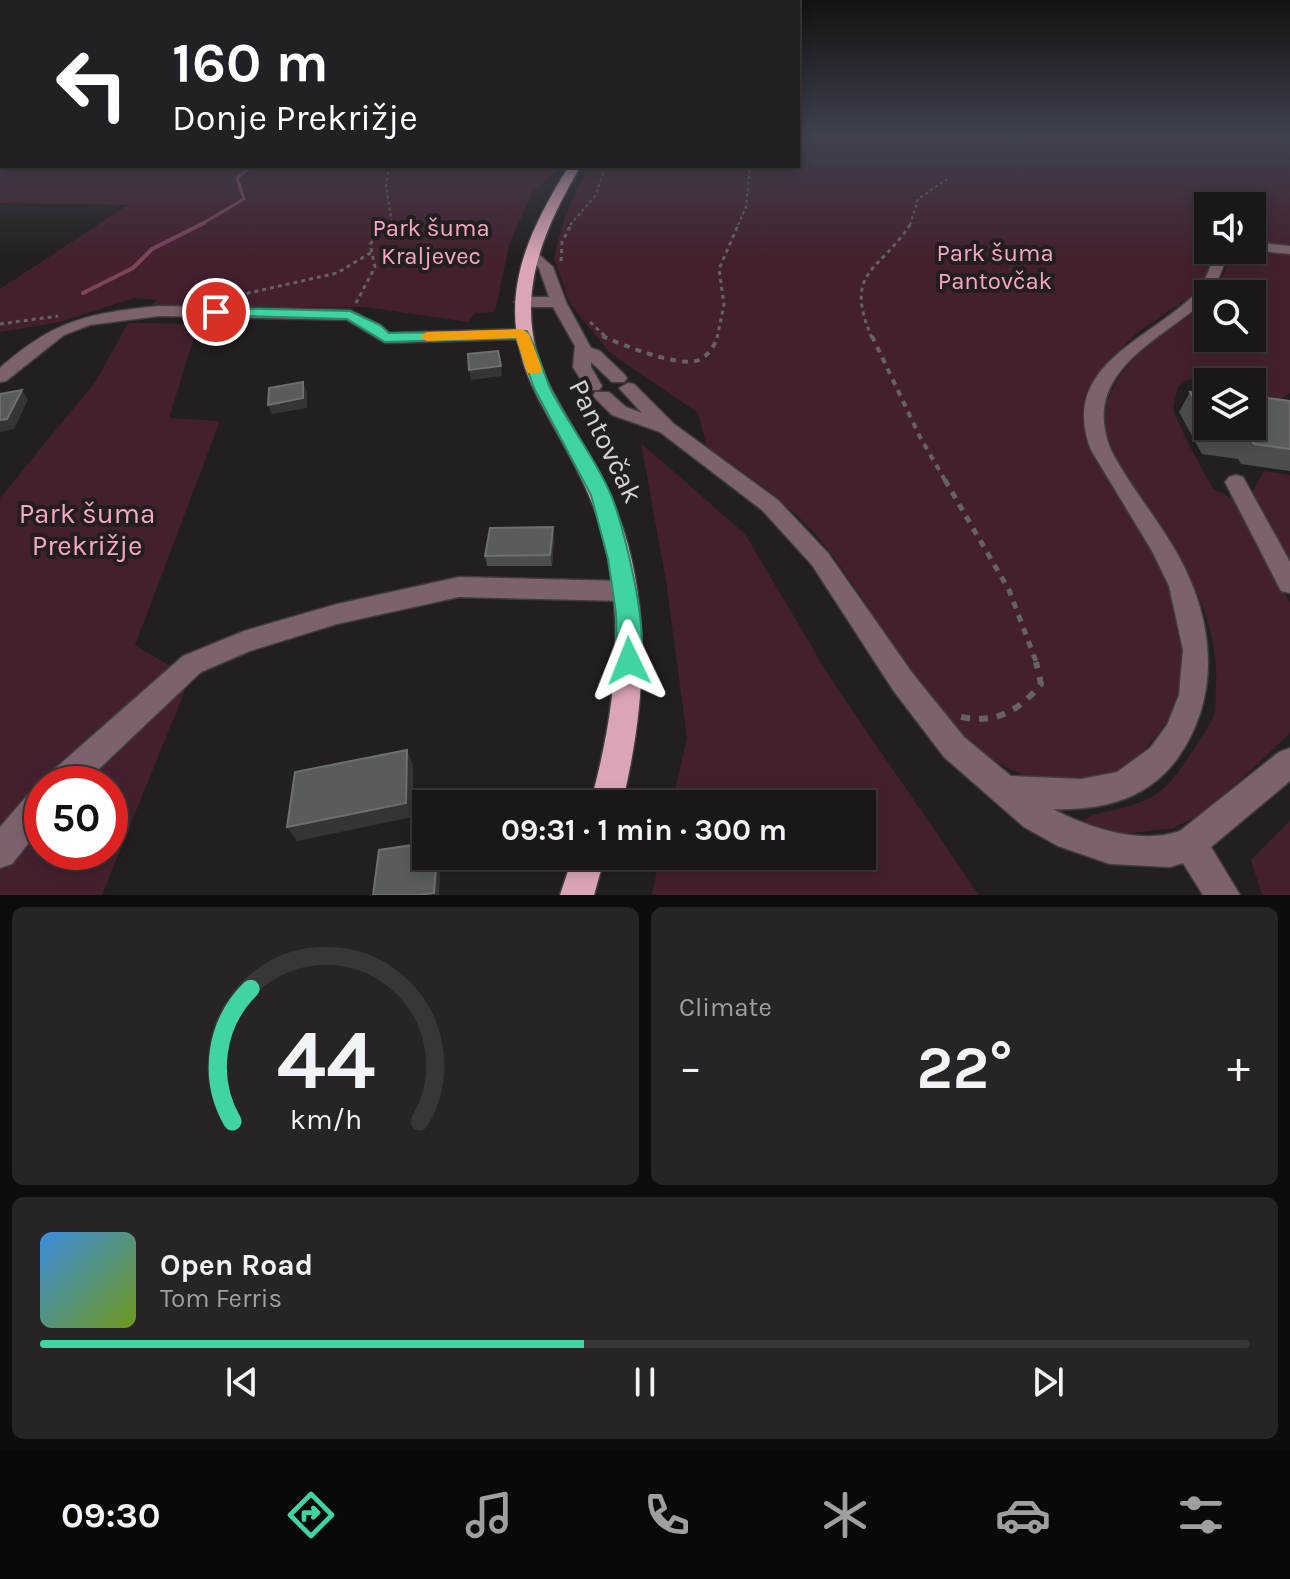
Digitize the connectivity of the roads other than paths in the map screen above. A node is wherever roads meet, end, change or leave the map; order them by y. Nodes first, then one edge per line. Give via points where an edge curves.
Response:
1 (569, 177) edge
2 (1266, 247) edge
3 (1290, 250) edge
4 (534, 254) junction
5 (1216, 264) edge
6 (522, 302) junction
7 (558, 302) junction
8 (522, 334) junction
9 (584, 351) junction
10 (0, 377) edge
11 (610, 387) junction
12 (1236, 482) dead end
13 (1290, 584) edge
14 (624, 591) junction
15 (1290, 762) edge
16 (81, 766) edge
17 (609, 790) edge
18 (1007, 791) junction
19 (24, 823) edge
20 (1190, 844) junction
21 (0, 852) edge
22 (585, 870) edge
23 (577, 895) edge
24 (1223, 895) edge

1 - 4 main road, Pantovčak
2 - 3 street
4 - 6 main road, Pantovčak
4 - 7 street via 546,267
5 - 18 street via 1203,295 1112,367 1098,391 1094,414 1097,445 1172,566 1189,608 1196,646 1195,685 1186,721 1162,759 1105,793
6 - 7 street
6 - 8 main road, Pantovčak
7 - 9 street
8 - 10 street via 385,338 350,315 134,313 59,331
8 - 14 main road, Pantovčak via 542,388 601,495
9 - 11 street via 600,360
9 - 11 street via 582,367
11 - 18 street via 619,411 667,428 770,505 820,559 954,747
12 - 13 street
14 - 16 street via 459,587 337,614 244,642 192,664
14 - 17 main road, Pantovčak via 629,661 625,724
15 - 20 street
18 - 20 street via 1069,835 1110,848 1170,851
19 - 21 street
20 - 24 street
22 - 23 main road

